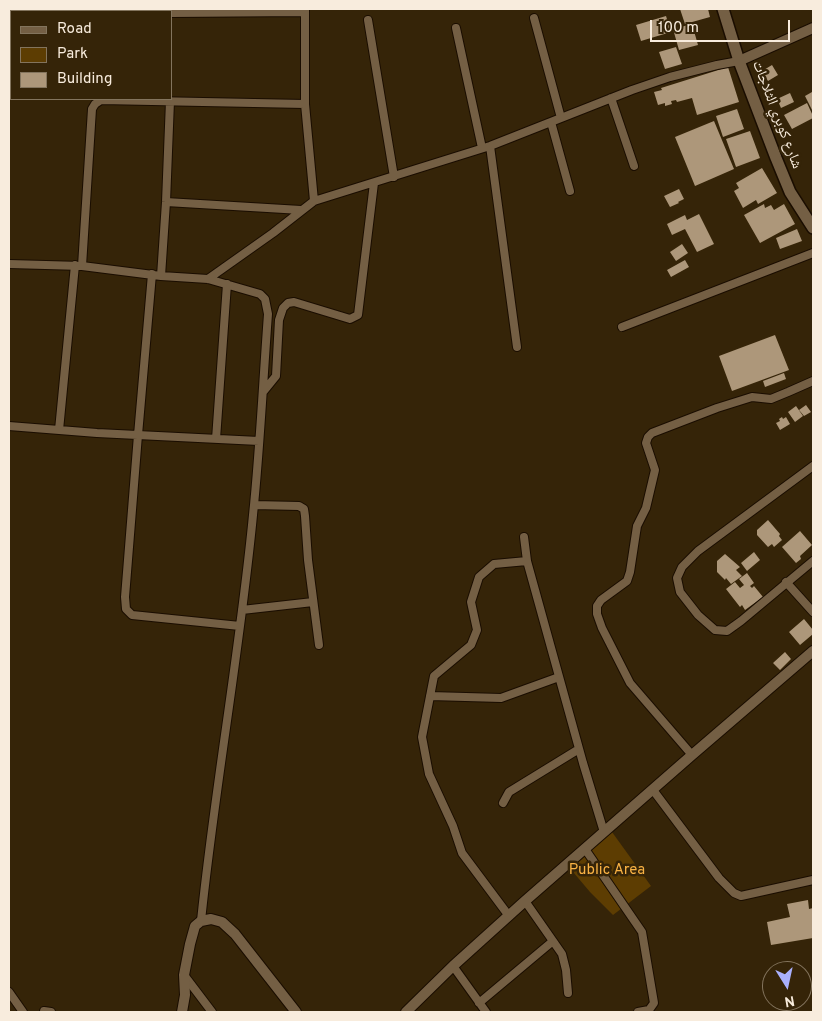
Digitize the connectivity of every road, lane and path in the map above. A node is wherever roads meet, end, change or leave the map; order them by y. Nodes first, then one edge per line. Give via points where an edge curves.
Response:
1 (723, 9) edge
2 (305, 10) edge
3 (172, 13) edge
4 (534, 18) dead end
5 (368, 20) dead end
6 (456, 28) dead end
7 (813, 28) edge
8 (739, 61) junction
9 (611, 98) junction
10 (170, 101) junction
11 (305, 104) junction
12 (561, 118) junction
13 (551, 122) junction
14 (486, 147) junction
15 (634, 166) dead end
16 (394, 176) junction
17 (374, 183) junction
18 (570, 190) dead end
19 (314, 201) junction
20 (166, 202) junction
21 (301, 210) junction
22 (813, 228) edge
23 (813, 253) edge
24 (9, 264) edge
25 (78, 266) junction
26 (157, 275) junction
27 (208, 279) junction
28 (227, 284) junction
29 (622, 327) dead end
30 (517, 347) dead end
31 (813, 381) edge
32 (262, 392) junction
33 (9, 426) edge
34 (59, 430) junction
35 (138, 435) junction
36 (216, 439) junction
37 (259, 441) junction
38 (813, 466) edge
39 (254, 505) junction
40 (524, 537) dead end
41 (527, 561) junction
42 (813, 561) edge
43 (786, 582) junction
44 (314, 602) junction
45 (242, 610) junction
46 (813, 612) edge
47 (240, 626) junction
48 (319, 645) dead end
49 (813, 651) edge
50 (559, 677) junction
51 (430, 696) junction
52 (579, 749) junction
53 (692, 755) junction
54 (652, 790) junction
55 (503, 802) dead end
56 (604, 832) junction
57 (585, 849) junction
58 (813, 880) edge
59 (525, 901) junction
60 (509, 916) junction
61 (201, 921) junction
62 (553, 941) junction
63 (453, 966) junction
64 (184, 975) junction
65 (9, 992) edge
66 (568, 993) dead end
67 (479, 1003) junction
68 (23, 1012) edge
69 (182, 1012) edge
70 (212, 1012) edge
71 (296, 1012) edge
72 (406, 1012) edge
73 (486, 1012) edge
74 (638, 1012) edge

1 - 8 main road, شارع كوبري الثلاجات
2 - 3 street
2 - 11 street
4 - 12 street
5 - 16 street
6 - 14 street
7 - 8 street
8 - 9 street via 670,77
8 - 22 main road, شارع كوبري الثلاجات via 790,192
9 - 12 street
9 - 15 street
10 - 11 street
10 - 20 street
10 - 25 street via 101,100 92,109
11 - 19 street
12 - 13 street
13 - 14 street
13 - 18 street
14 - 16 street
14 - 30 street
16 - 17 street
17 - 19 street
17 - 32 street via 358,315 350,319 288,303 279,320 276,376
19 - 21 street
20 - 21 street
20 - 26 street
21 - 27 street
23 - 29 street
24 - 25 street
25 - 26 street
25 - 34 street
26 - 27 street
26 - 35 street
27 - 28 street
28 - 32 street via 260,294 265,299 268,314
28 - 36 street
31 - 53 street via 770,399 752,397 718,408 652,433 646,443 655,470 646,508 637,526 630,572 626,581 601,600 596,614 630,683
32 - 37 street
33 - 34 street
34 - 35 street
35 - 36 street
35 - 47 street via 126,609 132,615
36 - 37 street
37 - 39 street
38 - 43 street via 698,551 682,567 677,578 680,592 698,615 715,630 727,631
39 - 44 street via 299,506 304,509
39 - 45 street
40 - 41 street
41 - 50 street
41 - 51 street via 494,564 479,578 470,602 477,630 471,645 434,676
42 - 43 street
43 - 46 street
44 - 45 street
44 - 48 street
45 - 47 street
47 - 61 street
49 - 53 street
50 - 51 street via 501,698
50 - 52 street
51 - 60 street via 422,737 430,774 462,853
52 - 55 street via 509,792
52 - 56 street
53 - 54 street
54 - 56 street
54 - 58 street via 734,893 741,896
56 - 57 street
57 - 59 street
57 - 74 street via 642,932 654,1003 649,1010
59 - 60 street
59 - 62 street
60 - 63 street
61 - 64 street via 195,926
61 - 71 street via 212,919 222,922 235,934
62 - 66 street via 562,954
62 - 67 street
63 - 67 street
63 - 72 street
64 - 69 street
64 - 70 street
65 - 68 street
67 - 73 street

